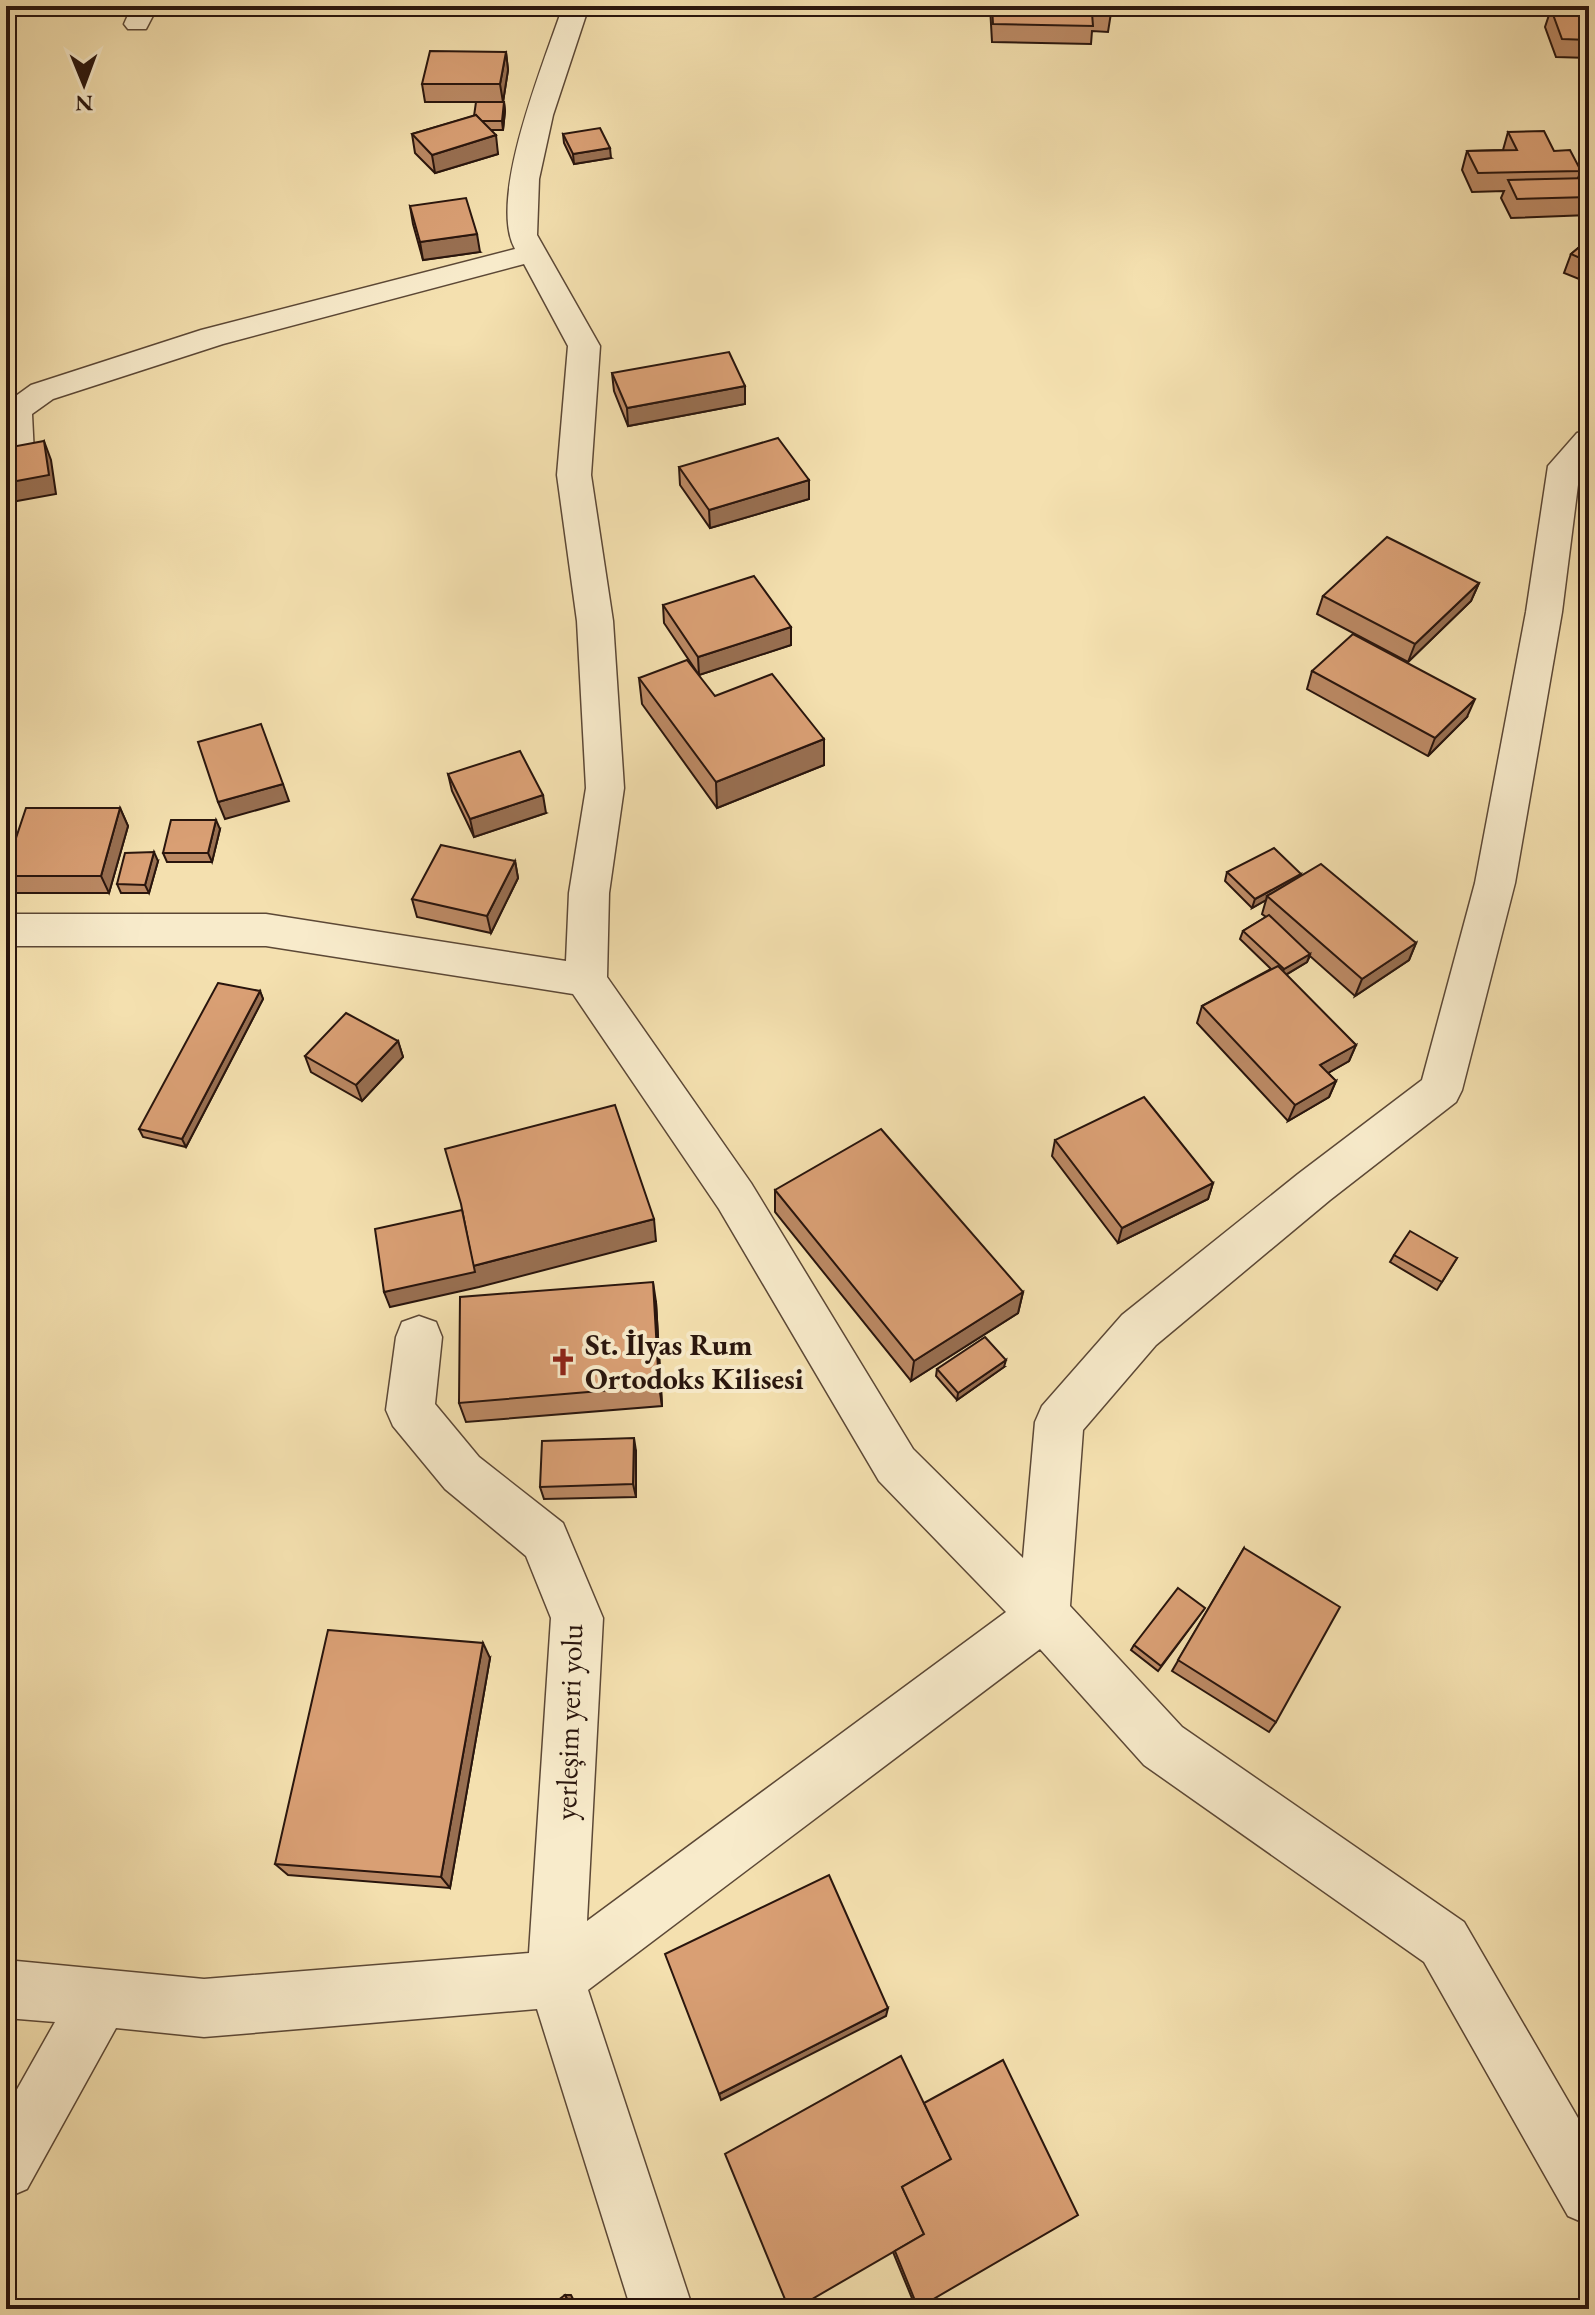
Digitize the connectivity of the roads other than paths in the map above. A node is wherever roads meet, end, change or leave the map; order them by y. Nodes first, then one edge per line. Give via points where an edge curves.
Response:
1 (576, 6) edge
2 (533, 253) junction
3 (18, 455) edge
4 (1581, 464) edge
5 (6, 930) edge
6 (586, 980) junction
7 (419, 1337) dead end
8 (1044, 1615) junction
9 (556, 1979) junction
10 (6, 1989) edge
11 (101, 1998) junction
12 (6, 2168) edge
13 (1589, 2195) edge
14 (662, 2309) edge

1 - 2 street via 539,115 525,179 522,235
2 - 3 street via 212,337 42,392 16,411
2 - 6 street via 584,346 574,475 595,621 605,788 589,893
4 - 8 street via 1544,612 1495,883 1441,1090 1139,1330 1059,1422
5 - 6 street via 266,930
6 - 8 street via 735,1196 896,1465
7 - 9 street, yerleşim yeri yolu via 410,1410 462,1473 545,1540 577,1618
8 - 9 street
8 - 13 street via 1163,1746 1444,1942
9 - 11 street via 204,2008
9 - 14 street
10 - 11 street
11 - 12 street

